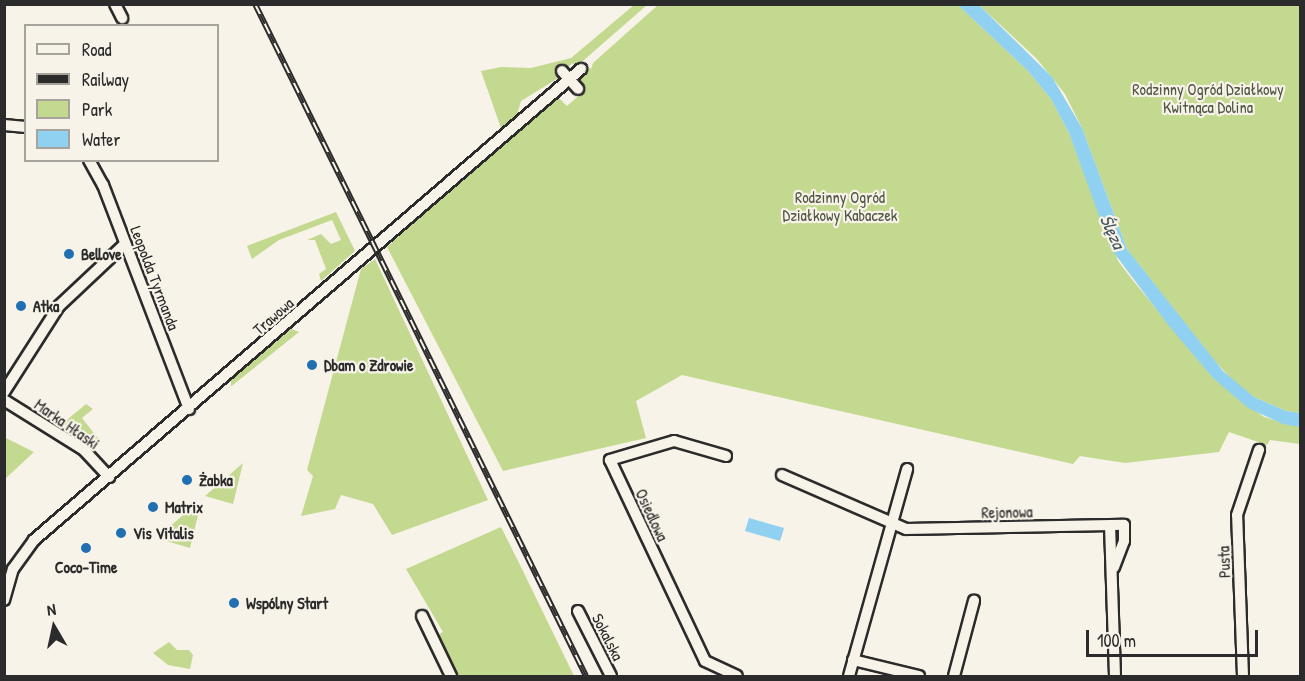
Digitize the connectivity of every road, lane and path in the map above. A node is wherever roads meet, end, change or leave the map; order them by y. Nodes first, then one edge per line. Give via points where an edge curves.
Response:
1 (115, 4) edge
2 (122, 18) dead end
3 (581, 69) dead end
4 (566, 75) junction
5 (578, 89) dead end
6 (4, 125) edge
7 (24, 128) edge
8 (90, 162) edge
9 (125, 244) junction
10 (4, 392) edge
11 (4, 400) edge
12 (189, 408) junction
13 (1259, 450) dead end
14 (726, 456) dead end
15 (907, 469) dead end
16 (782, 475) dead end
17 (109, 477) junction
18 (893, 523) junction
19 (1110, 525) junction
20 (9, 567) edge
21 (1114, 567) junction
22 (4, 600) edge
23 (974, 601) dead end
24 (578, 611) dead end
25 (422, 616) dead end
26 (853, 660) junction
27 (451, 676) edge
28 (611, 676) edge
29 (737, 676) edge
30 (849, 676) edge
31 (919, 676) edge
32 (954, 676) edge
33 (1115, 676) edge
34 (1243, 676) edge

1 - 2 street
3 - 4 street, Trawowa
4 - 5 street
4 - 12 street, Trawowa
6 - 7 street
8 - 9 street, Leopolda Tyrmanda
9 - 10 street via 59,306
9 - 12 street, Leopolda Tyrmanda
11 - 17 street, Marka Hłaski via 84,450
12 - 17 street, Trawowa
13 - 34 street, Pusta via 1237,515
14 - 29 street, Osiedlowa via 674,441 610,460 705,660
15 - 18 street
16 - 18 street
17 - 20 street, Trawowa via 34,540
18 - 19 street, Rejonowa via 906,529
18 - 26 street
19 - 21 street
19 - 21 street, Rejonowa via 1124,525 1124,541
20 - 22 street, Trawowa
21 - 33 street
23 - 32 street
24 - 28 street, Sokalska
25 - 27 street
26 - 30 street
26 - 31 street

